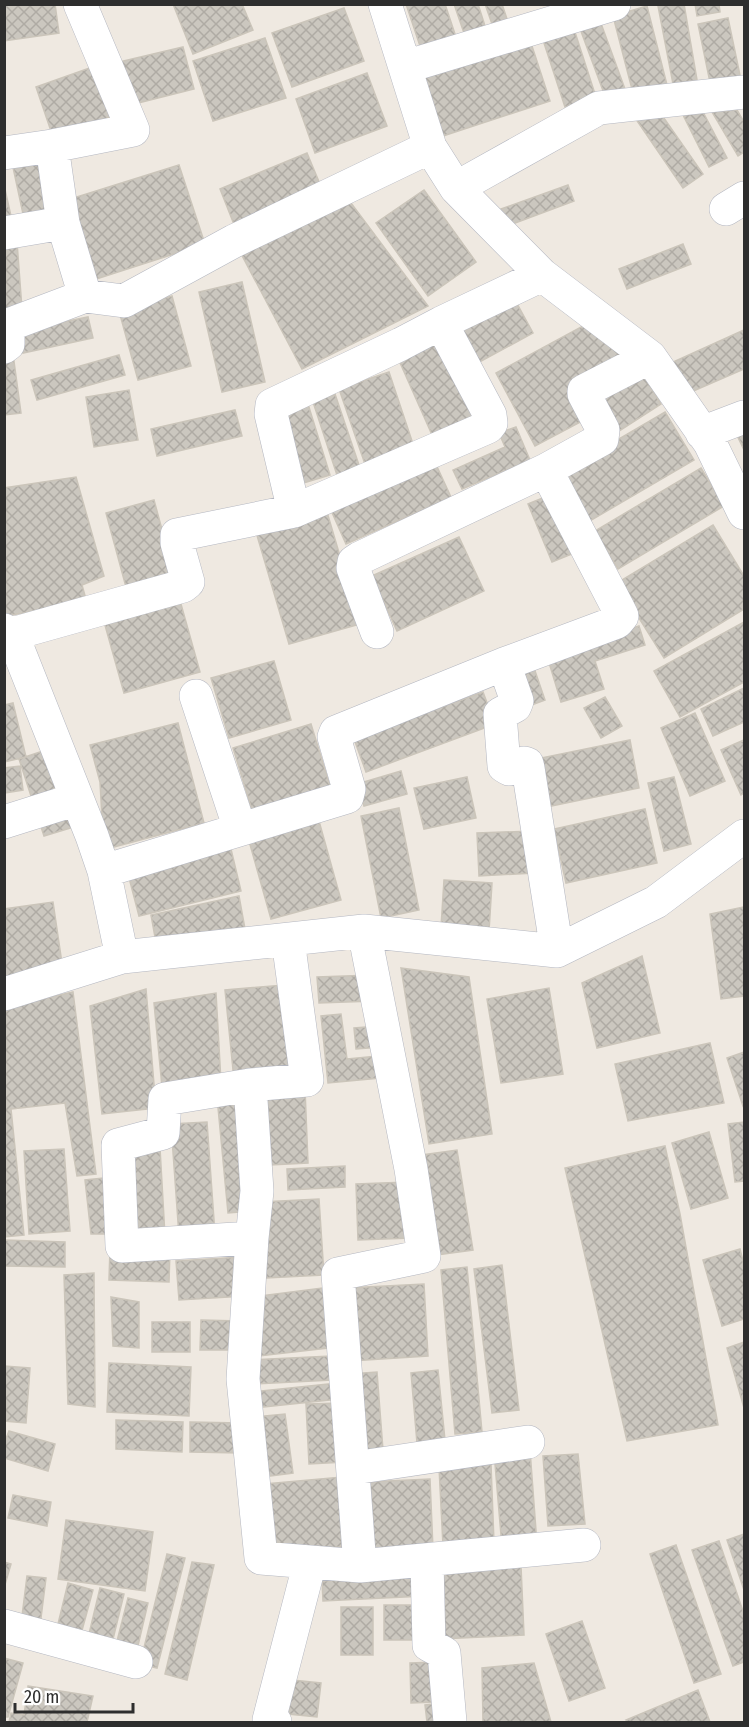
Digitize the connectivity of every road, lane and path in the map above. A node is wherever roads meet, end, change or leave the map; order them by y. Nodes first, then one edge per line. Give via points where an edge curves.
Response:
1 (80, 4) edge
2 (385, 4) edge
3 (614, 4) edge
4 (405, 67) junction
5 (744, 92) edge
6 (52, 146) junction
7 (430, 147) junction
8 (4, 153) edge
9 (456, 188) junction
10 (63, 222) junction
11 (4, 233) edge
12 (542, 274) junction
13 (85, 296) junction
14 (441, 323) junction
15 (4, 347) edge
16 (650, 357) junction
17 (744, 417) edge
18 (702, 433) junction
19 (546, 470) junction
20 (294, 511) junction
21 (744, 513) edge
22 (8, 632) edge
23 (377, 632) dead end
24 (504, 664) junction
25 (196, 696) dead end
26 (77, 799) junction
27 (4, 822) edge
28 (240, 829) junction
29 (744, 836) edge
30 (104, 871) junction
31 (364, 931) junction
32 (288, 940) junction
33 (557, 951) junction
34 (122, 957) junction
35 (4, 994) edge
36 (250, 1085) junction
37 (252, 1238) junction
38 (528, 1442) dead end
39 (354, 1468) junction
40 (584, 1545) dead end
41 (427, 1561) junction
42 (310, 1562) junction
43 (360, 1566) junction
44 (4, 1626) edge
45 (136, 1662) dead end
46 (275, 1722) edge
47 (450, 1722) edge

1 - 6 street via 133,130
2 - 4 street
3 - 4 street
4 - 7 street
5 - 9 street via 599,108
6 - 8 street
6 - 10 street
7 - 9 street
7 - 13 street via 234,241 123,301
9 - 12 street
10 - 11 street
10 - 13 street
12 - 14 street
12 - 16 street
13 - 15 street via 11,324
14 - 20 street via 272,405
14 - 20 street via 490,415 488,427
16 - 18 street
16 - 19 street via 584,391 603,430 602,439
17 - 18 street
18 - 21 street
19 - 23 street via 354,562
19 - 24 street via 622,616 617,622
20 - 22 street via 177,535 188,582 183,586
22 - 26 street
24 - 28 street via 340,730 334,737 349,789 347,797
24 - 33 street via 517,704 500,714 504,766 509,769 527,764
25 - 28 street
26 - 27 street
26 - 30 street
28 - 30 street
29 - 33 street via 656,902
30 - 34 street
31 - 32 street
31 - 33 street
31 - 39 street via 411,1169 424,1256 338,1274
32 - 34 street
32 - 36 street via 307,1080
34 - 35 street
36 - 37 street via 257,1191
36 - 37 street via 165,1099 163,1133 118,1145 122,1246
37 - 42 street via 243,1379 261,1558
38 - 39 street
39 - 43 street
40 - 41 street
41 - 43 street
41 - 47 street via 429,1645 444,1653
42 - 43 street
42 - 46 street via 269,1720
44 - 45 street

